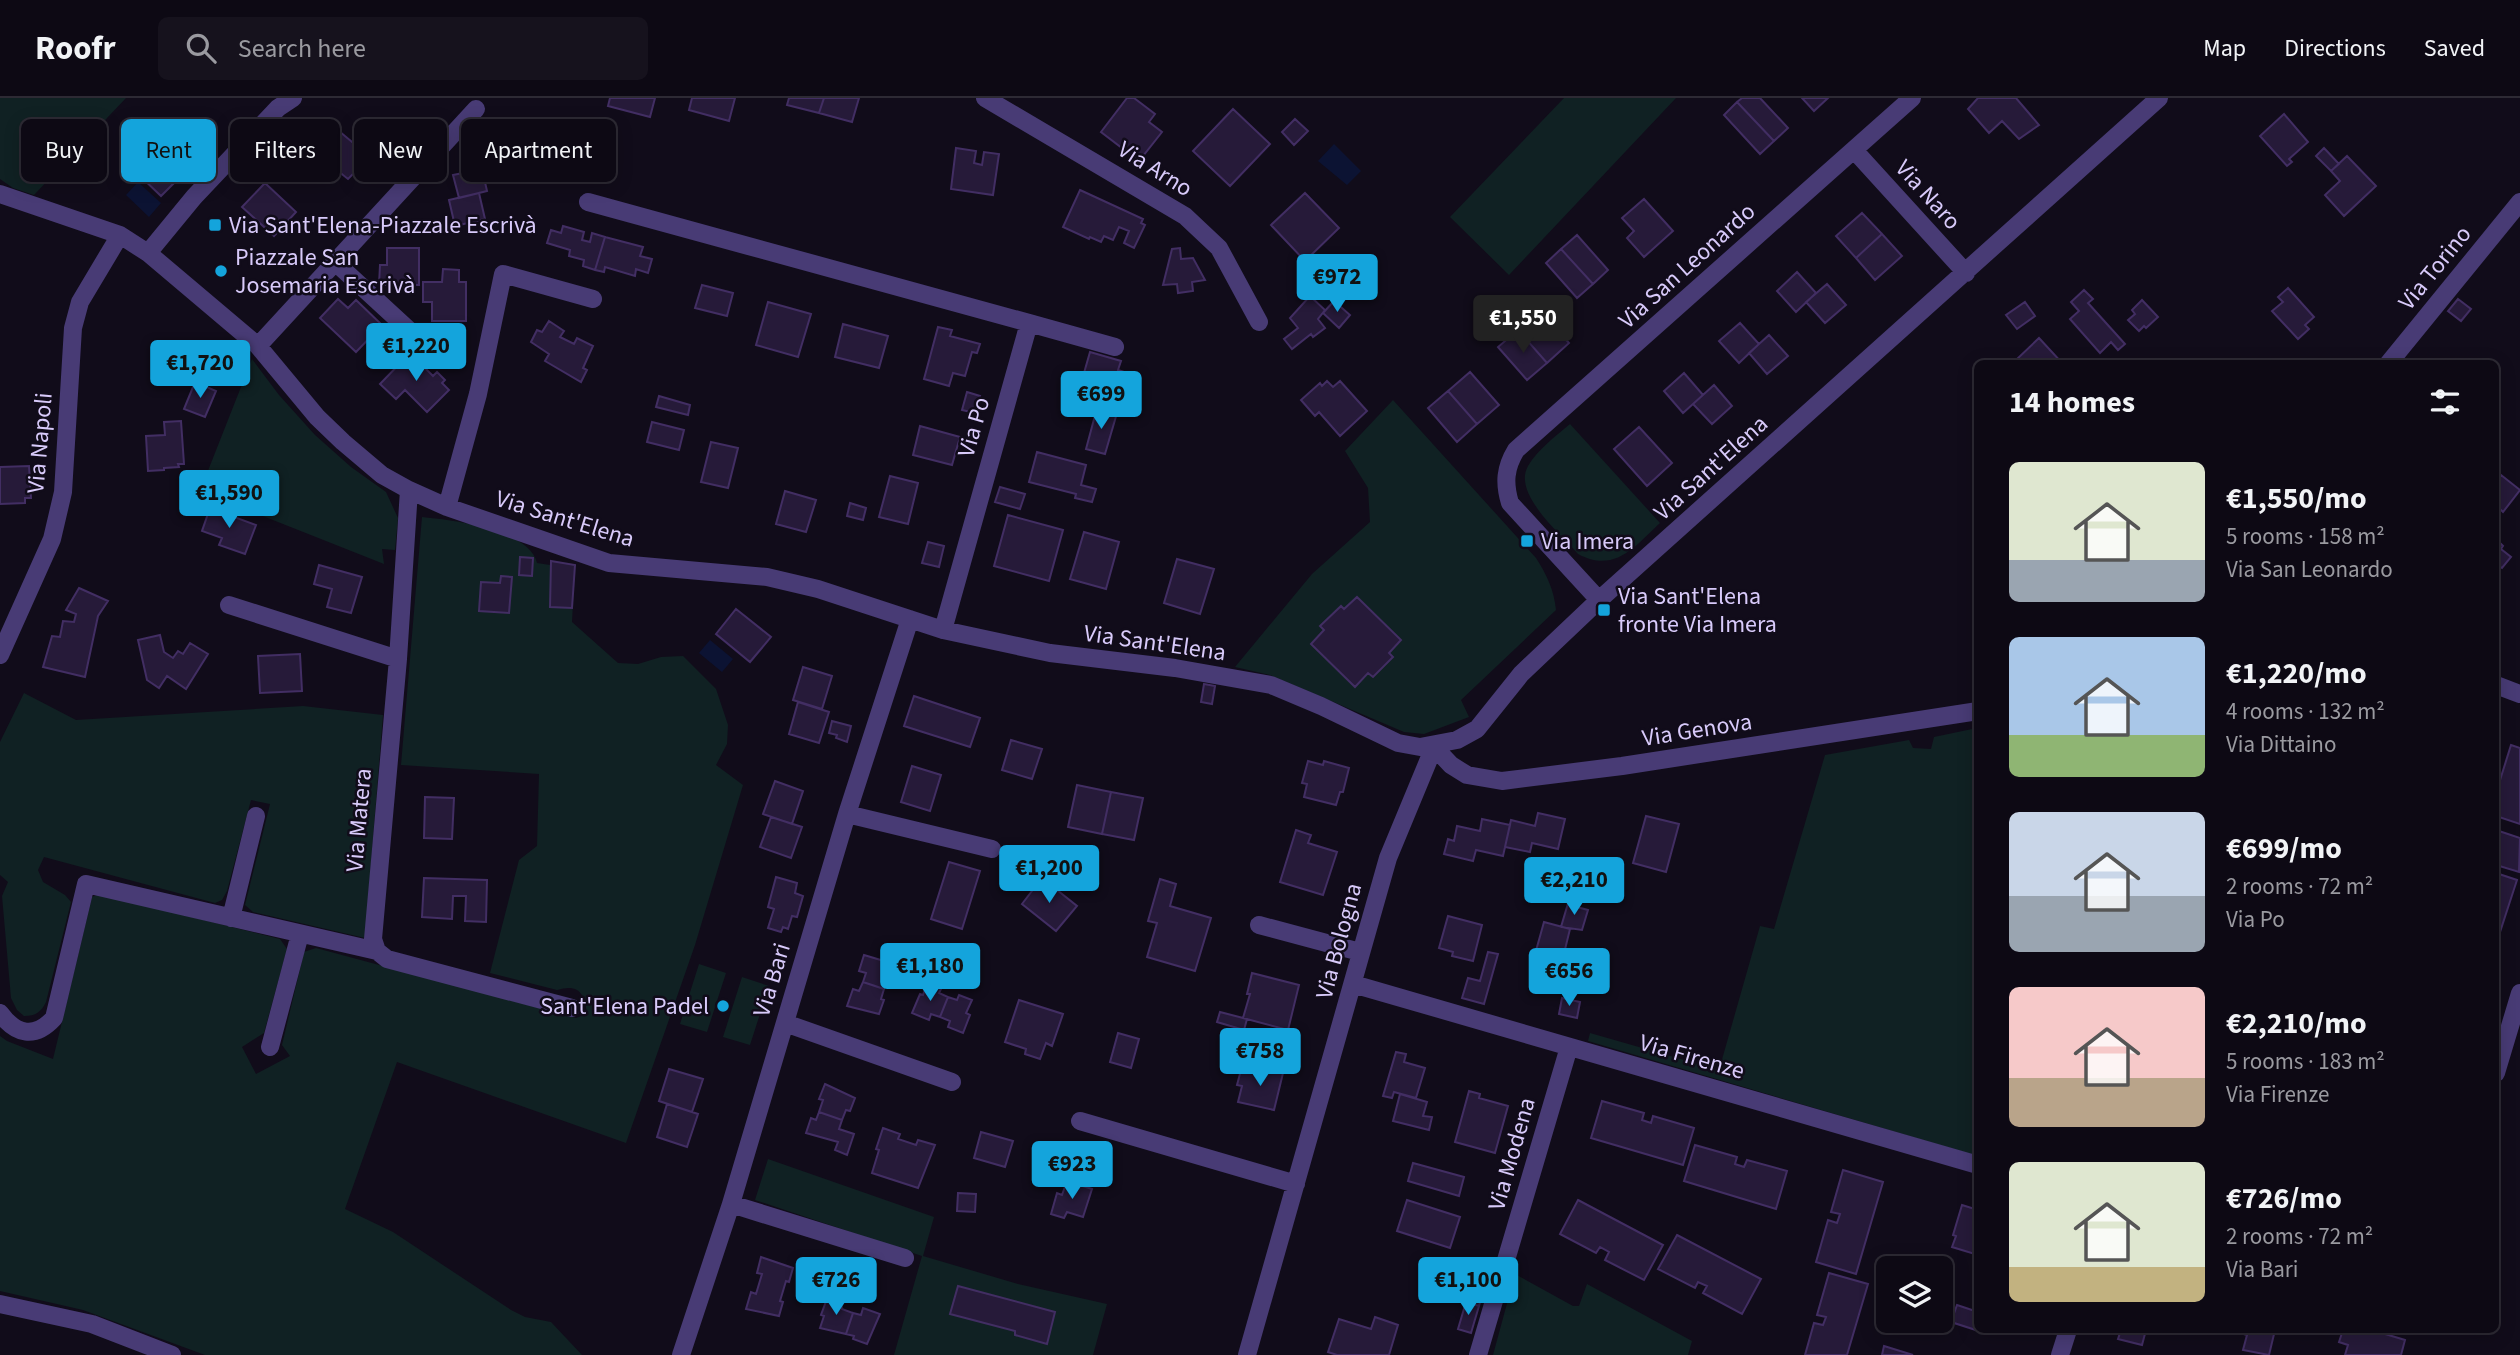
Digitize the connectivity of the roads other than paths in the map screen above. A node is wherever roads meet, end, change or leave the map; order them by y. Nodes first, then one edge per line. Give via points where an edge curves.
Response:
1 (293, 98) edge
2 (985, 98) edge
3 (1912, 98) edge
4 (2159, 98) edge
5 (476, 109) dead end
6 (1854, 150) junction
7 (3, 193) edge
8 (588, 202) dead end
9 (2520, 202) edge
10 (120, 235) junction
11 (149, 253) junction
12 (335, 262) junction
13 (1966, 273) junction
14 (593, 299) dead end
15 (1259, 322) dead end
16 (1029, 323) junction
17 (410, 331) dead end
18 (258, 346) junction
19 (1115, 347) dead end
20 (2391, 360) edge
21 (409, 490) junction
22 (447, 506) junction
23 (1599, 600) junction
24 (229, 605) dead end
25 (910, 619) junction
26 (943, 630) junction
27 (0, 655) edge
28 (398, 659) junction
29 (2499, 686) edge
30 (2520, 694) edge
31 (1974, 712) edge
32 (1434, 747) junction
33 (847, 814) junction
34 (256, 817) dead end
35 (992, 849) dead end
36 (231, 918) junction
37 (1259, 925) dead end
38 (300, 933) junction
39 (377, 951) junction
40 (1360, 952) junction
41 (1353, 984) junction
42 (2520, 993) edge
43 (572, 1008) dead end
44 (0, 1013) edge
45 (785, 1023) junction
46 (270, 1047) dead end
47 (1569, 1047) junction
48 (2499, 1063) edge
49 (953, 1082) dead end
50 (1080, 1121) dead end
51 (1974, 1164) edge
52 (1296, 1184) junction
53 (731, 1204) junction
54 (905, 1258) dead end
55 (0, 1304) edge
56 (2067, 1333) edge
57 (172, 1355) edge
58 (681, 1355) edge
59 (1247, 1355) edge
60 (1478, 1355) edge
61 (2060, 1355) edge

1 - 11 street via 278,108 194,197
2 - 15 street, Via Arno via 1185,216 1219,248
3 - 6 street, Via San Leonardo
4 - 13 street, Via Sant'Elena
5 - 12 street
6 - 13 street, Via Naro
6 - 23 street, Via San Leonardo via 1516,450 1508,463 1505,477 1510,503
7 - 10 street, Via Sant'Elena
8 - 16 street
9 - 20 street, Via Torino
10 - 11 street, Via Sant'Elena
10 - 27 street, Via Napoli via 80,302 73,328 60,504 52,539
11 - 18 street, Via Sant'Elena
12 - 17 street
12 - 18 street
13 - 23 street, Via Sant'Elena
14 - 22 street via 503,274 478,394
16 - 19 street
16 - 26 street, Via Po
18 - 21 street, Via Sant'Elena via 343,442 382,475
21 - 22 street, Via Sant'Elena
21 - 28 street, Via Matera
22 - 25 street, Via Sant'Elena via 609,564 767,578
23 - 32 street, Via Sant'Elena via 1521,674 1476,729
24 - 28 street
25 - 26 street, Via Sant'Elena
25 - 33 street, Via Bari
26 - 32 street, Via Sant'Elena via 1049,653 1271,685 1398,743
28 - 39 street, Via Matera via 373,939
29 - 30 street
31 - 32 street, Via Genova via 1502,781 1467,775
32 - 40 street, Via Bologna via 1388,858
33 - 35 street
33 - 45 street, Via Bari
34 - 36 street
36 - 38 street
36 - 44 street via 86,884 54,1018 36,1032 23,1032
37 - 40 street
38 - 39 street
38 - 46 street
39 - 43 street via 387,959
40 - 41 street, Via Bologna
41 - 47 street, Via Firenze
41 - 52 street, Via Bologna
42 - 48 street
45 - 49 street
45 - 53 street, Via Bari
47 - 51 street, Via Firenze
47 - 60 street, Via Modena
50 - 52 street
52 - 59 street, Via Bologna
53 - 54 street
53 - 58 street, Via Bari
55 - 57 street via 92,1324
56 - 61 street

